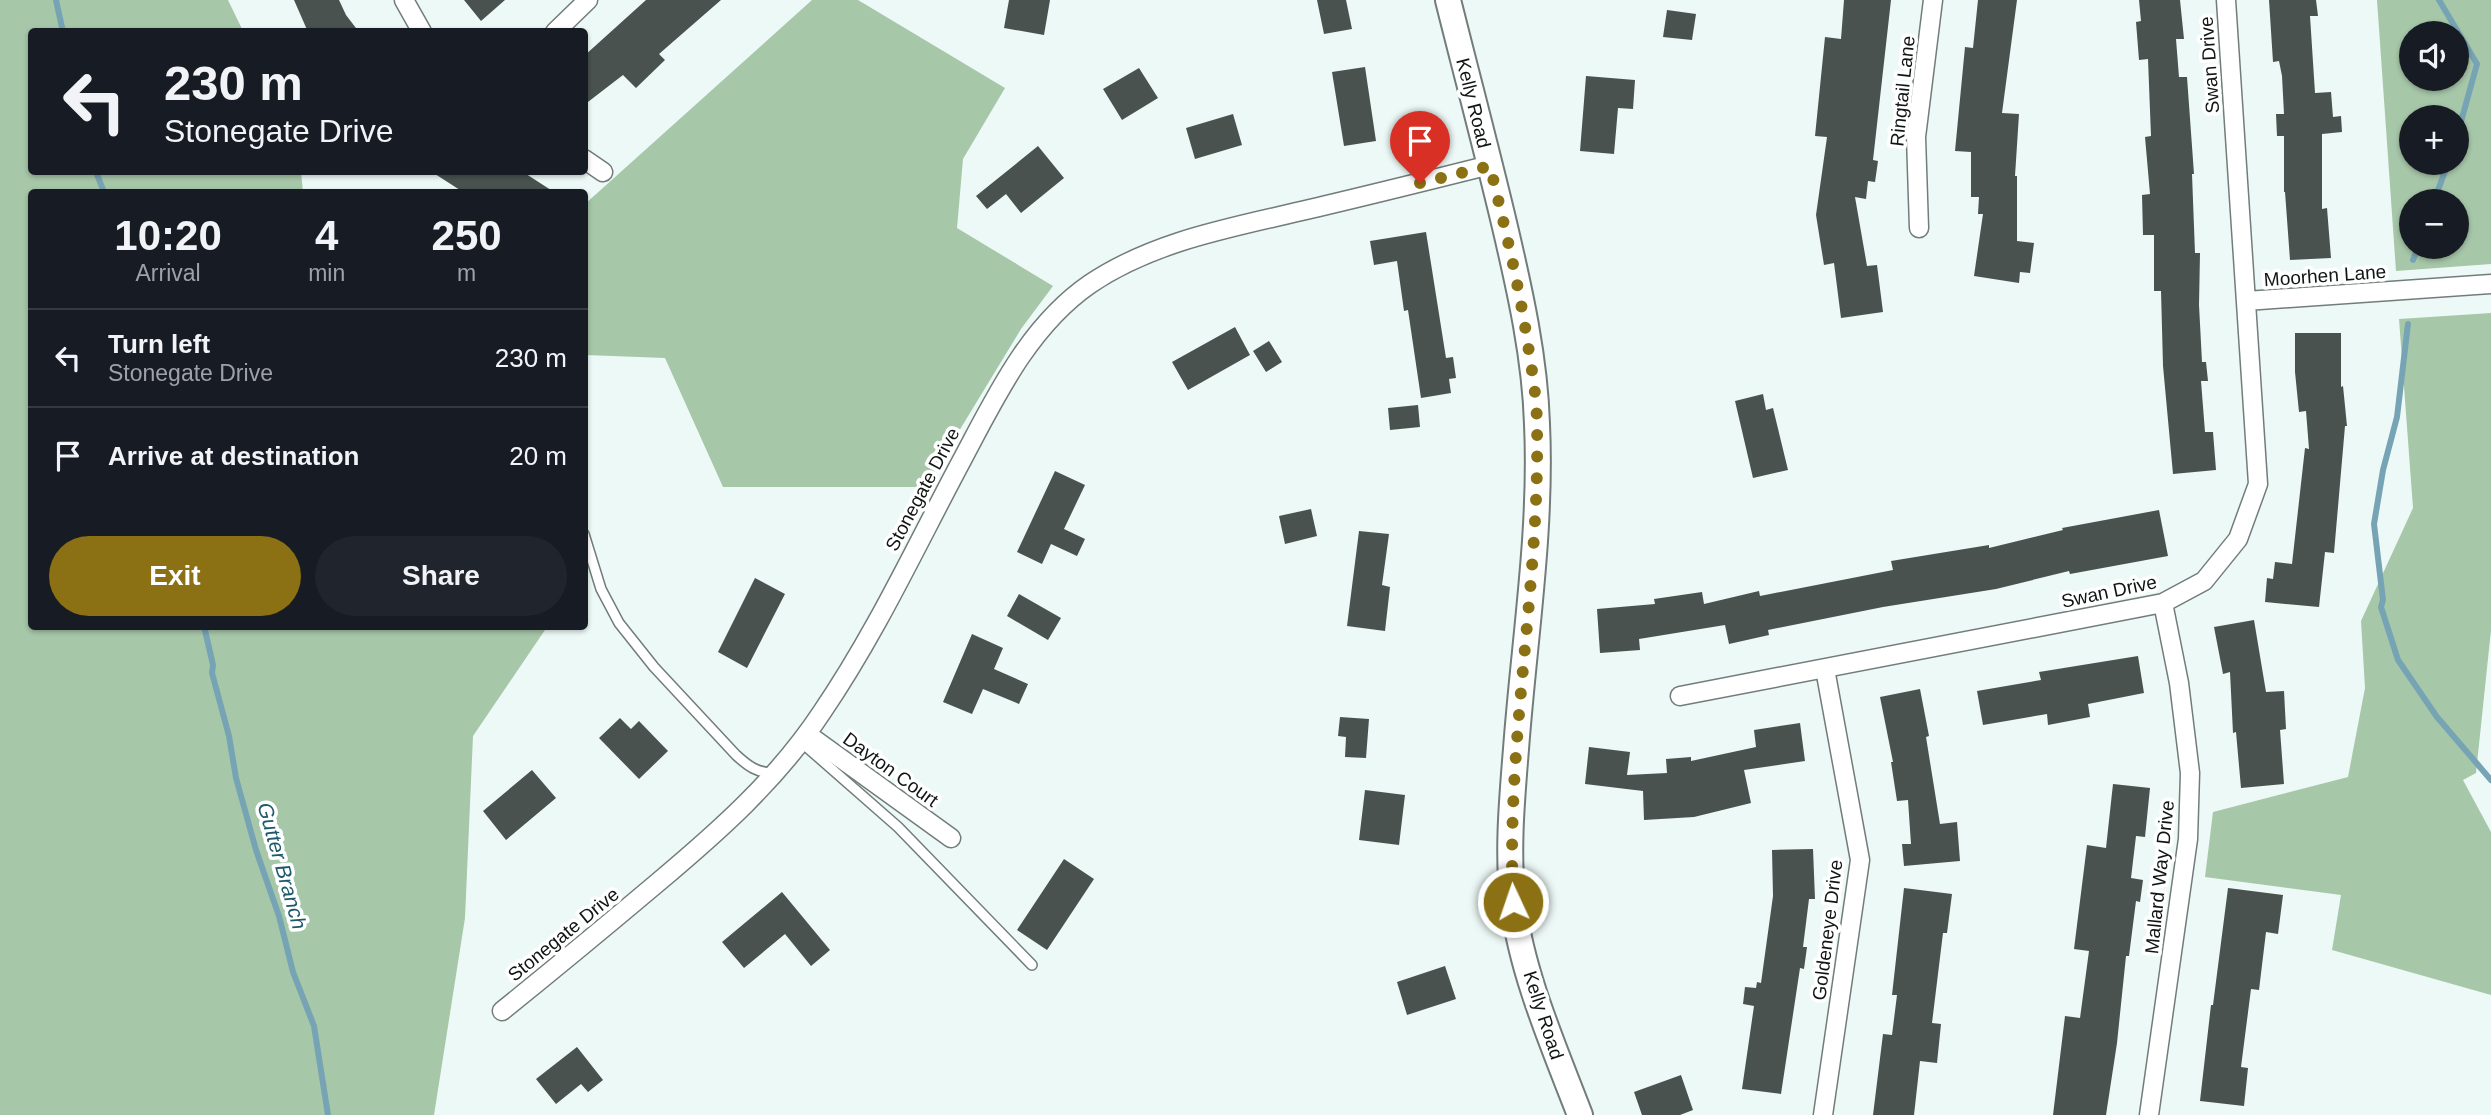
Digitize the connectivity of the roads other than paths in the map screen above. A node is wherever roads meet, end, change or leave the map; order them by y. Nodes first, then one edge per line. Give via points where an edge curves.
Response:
1 (404, 0) edge
2 (588, 0) edge
3 (1448, 0) edge
4 (1933, 0) edge
5 (2226, 0) edge
6 (420, 28) edge
7 (559, 28) edge
8 (588, 162) edge
9 (1490, 166) junction
10 (603, 172) dead end
11 (1919, 228) dead end
12 (2491, 284) edge
13 (2246, 301) junction
14 (588, 547) edge
15 (2163, 603) junction
16 (1825, 669) junction
17 (1680, 696) dead end
18 (804, 738) junction
19 (776, 773) junction
20 (951, 838) dead end
21 (1032, 965) dead end
22 (502, 1011) dead end
23 (1580, 1115) edge
24 (1824, 1115) edge
25 (2149, 1115) edge

1 - 6 street
2 - 7 street
3 - 9 street, Kelly Road
4 - 11 street, Ringtail Lane via 1916,137
5 - 13 street, Swan Drive
8 - 10 street
9 - 18 street, Stonegate Drive via 1170,244 1104,276 1071,298 1023,352 995,398 850,668
9 - 23 street, Kelly Road via 1520,295 1537,422 1533,560 1514,775 1513,902 1533,986
12 - 13 street, Moorhen Lane
13 - 15 street, Swan Drive via 2258,484 2238,538 2204,581
14 - 19 lane via 601,589 619,623 647,658 748,766
15 - 16 street, Swan Drive
15 - 25 street, Mallard Way Drive via 2190,773 2188,839
16 - 17 street, Swan Drive
16 - 24 street, Goldeneye Drive via 1860,860
18 - 19 street, Stonegate Drive
18 - 20 street, Dayton Court
18 - 21 lane
19 - 22 street, Stonegate Drive via 718,832

